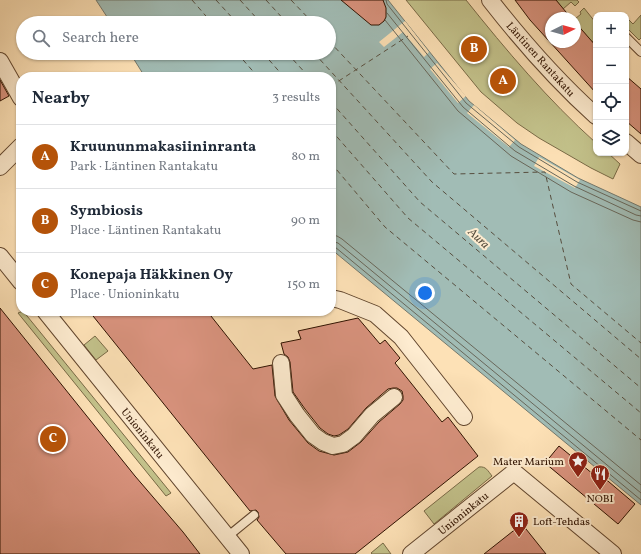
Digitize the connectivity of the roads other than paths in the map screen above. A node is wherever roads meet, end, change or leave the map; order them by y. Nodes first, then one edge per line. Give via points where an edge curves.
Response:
1 (490, 0) edge
2 (629, 40) edge
3 (641, 52) edge
4 (0, 61) edge
5 (16, 89) edge
6 (593, 113) edge
7 (629, 145) edge
8 (16, 151) edge
9 (641, 155) edge
10 (0, 168) edge
11 (0, 256) edge
12 (16, 276) edge
13 (336, 299) edge
14 (49, 316) edge
15 (281, 363) dead end
16 (394, 397) dead end
17 (464, 417) dead end
18 (254, 515) dead end
19 (227, 537) junction
20 (241, 554) edge
21 (411, 554) edge
22 (613, 554) edge

1 - 6 street, Läntinen Rantakatu via 508,24 571,94
2 - 3 lane
4 - 5 street
7 - 9 street
8 - 10 street
11 - 12 street
13 - 17 street via 375,314 401,337
14 - 19 street, Unioninkatu
15 - 16 street via 284,395 290,405 313,434 333,446 343,444 354,436 372,415
18 - 19 lane
19 - 20 street, Unioninkatu
21 - 22 street, Unioninkatu via 514,472

